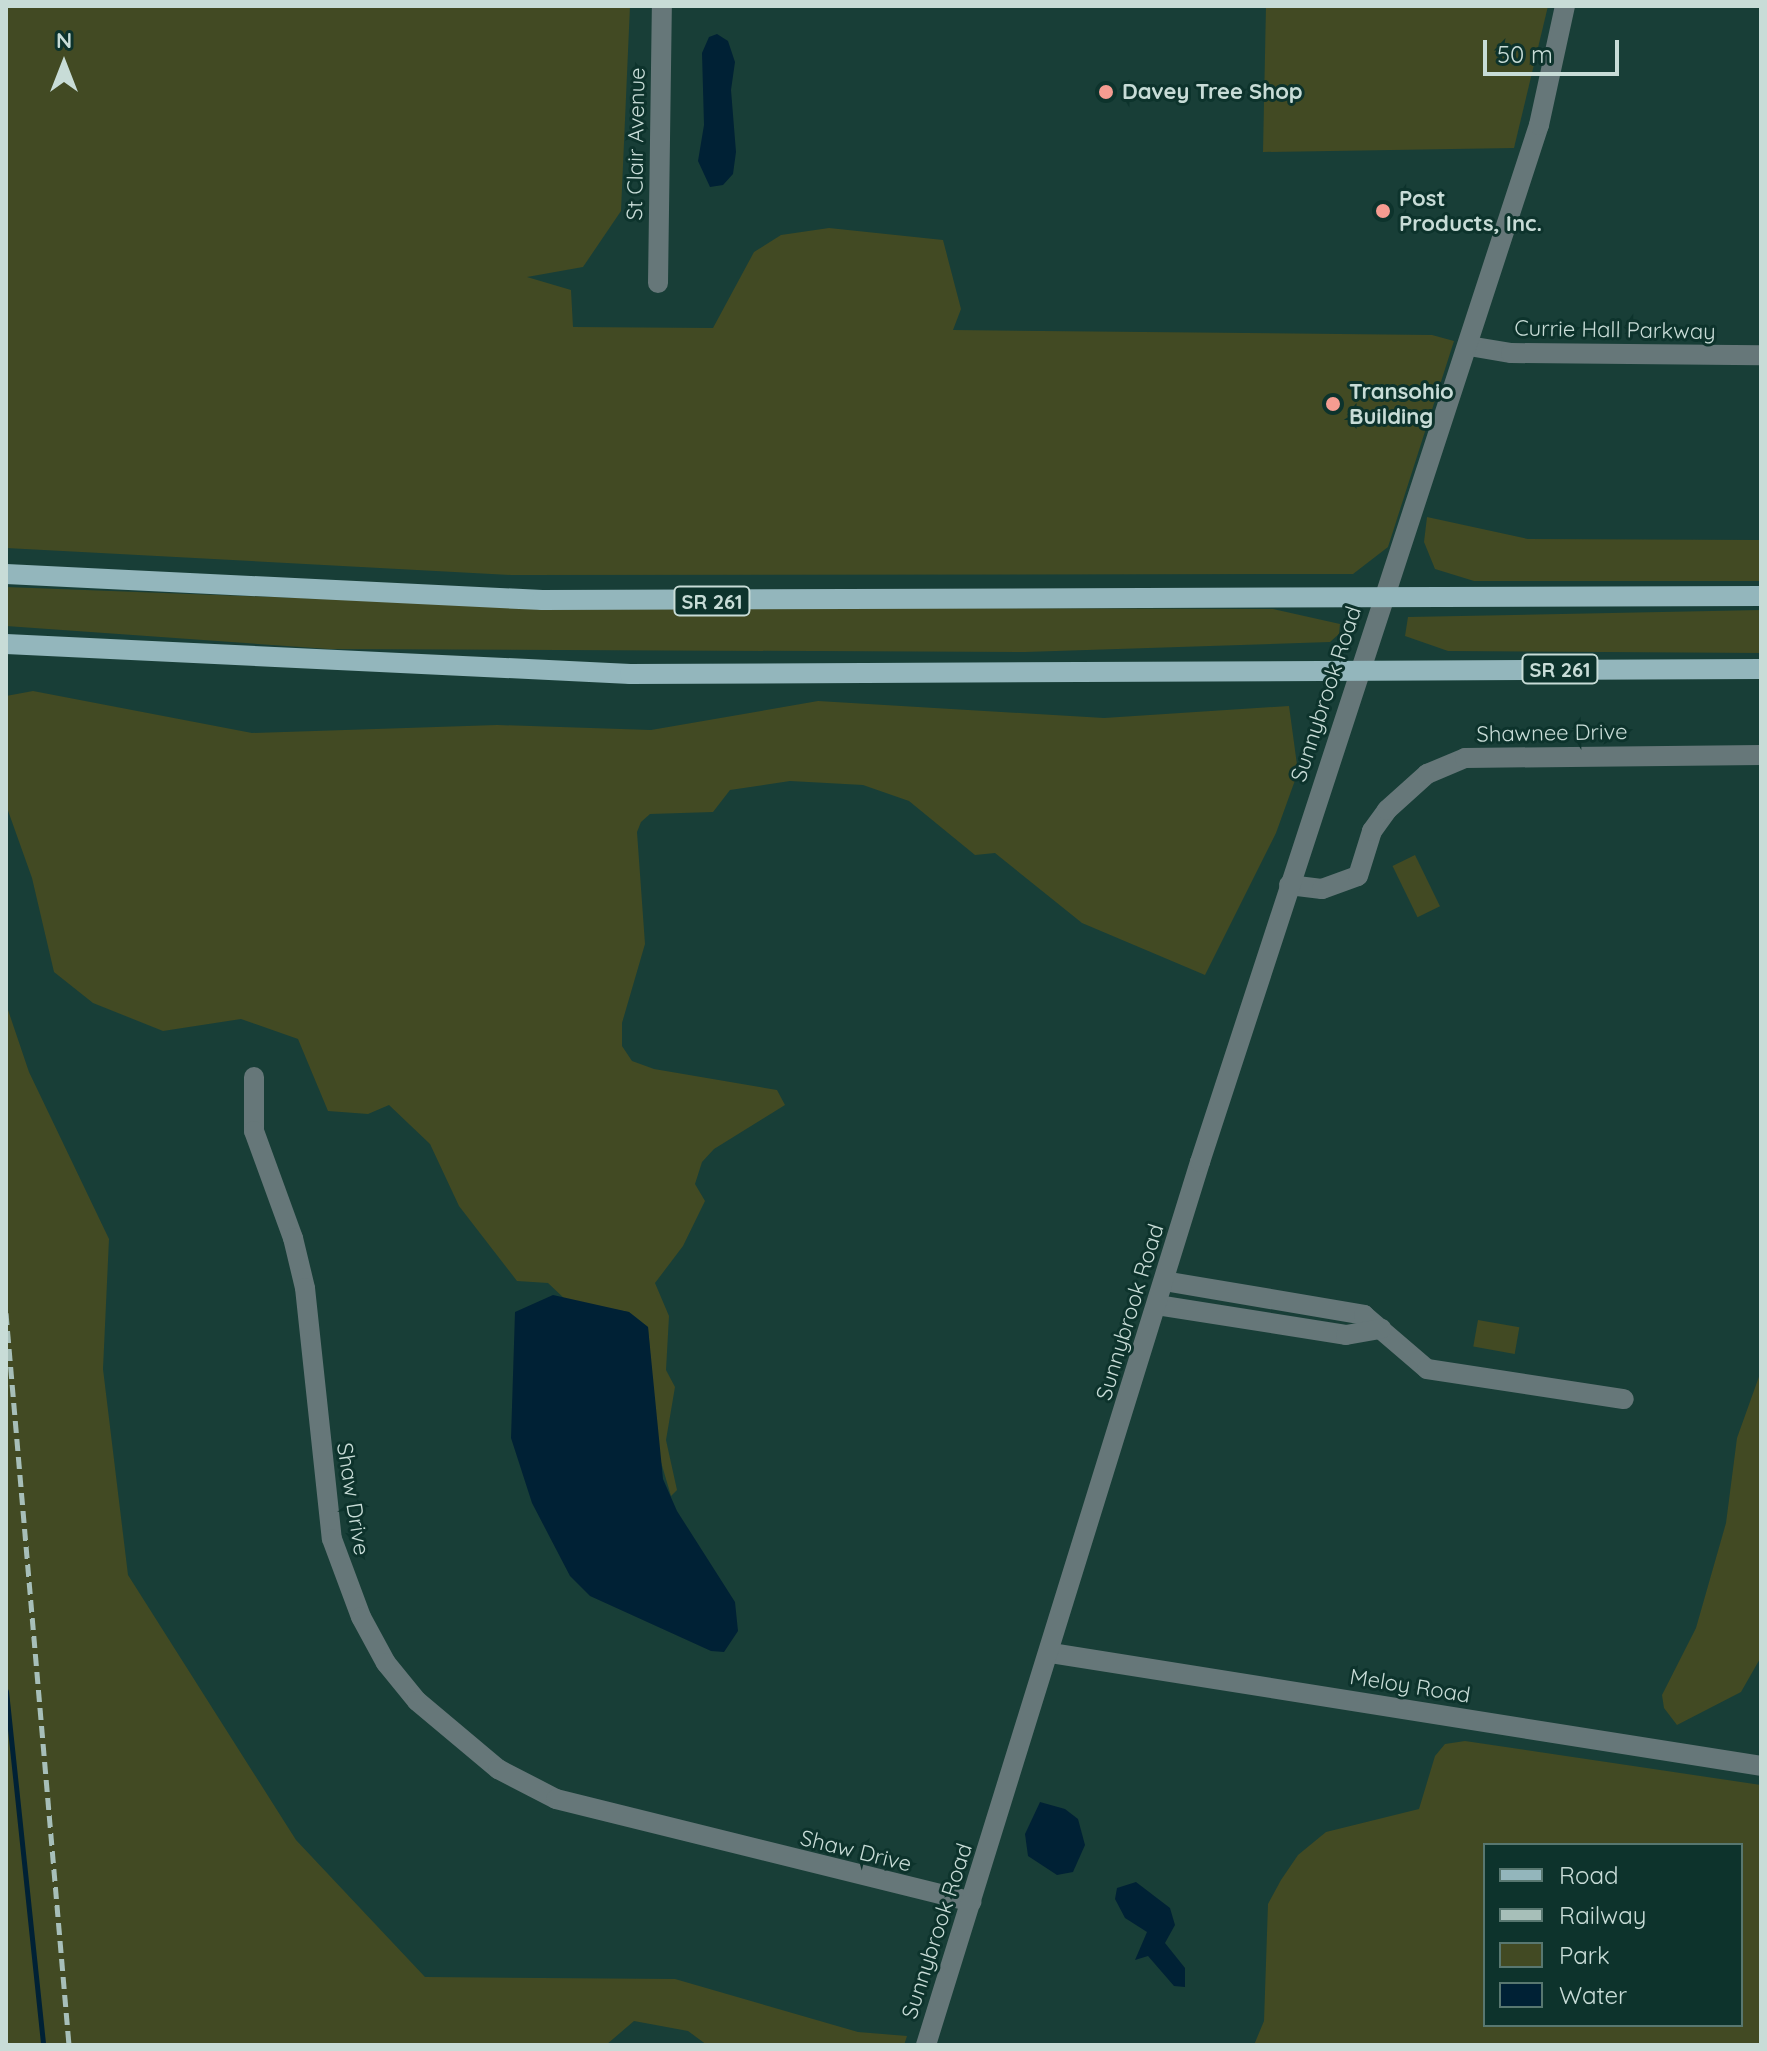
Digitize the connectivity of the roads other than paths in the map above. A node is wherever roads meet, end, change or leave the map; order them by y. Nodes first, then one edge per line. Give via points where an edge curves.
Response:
1 (662, 6) edge
2 (1565, 6) edge
3 (658, 283) dead end
4 (1469, 346) junction
5 (1761, 355) edge
6 (6, 574) edge
7 (1385, 595) junction
8 (1761, 596) edge
9 (6, 644) edge
10 (1359, 669) junction
11 (1761, 669) edge
12 (1761, 755) edge
13 (1289, 885) junction
14 (254, 1077) dead end
15 (1164, 1281) junction
16 (1157, 1305) junction
17 (1381, 1329) junction
18 (1624, 1399) dead end
19 (1051, 1653) junction
20 (1761, 1766) edge
21 (971, 1902) junction
22 (926, 2045) edge

1 - 3 street, St Clair Avenue
2 - 4 street, Sunnybrook Road via 1539,125
4 - 5 street, Currie Hall Parkway via 1511,353
4 - 7 street, Sunnybrook Road
6 - 7 main road, SR 261 via 542,600
7 - 8 main road, SR 261
7 - 10 street, Sunnybrook Road
9 - 10 main road, SR 261 via 630,674
10 - 11 main road, SR 261
10 - 13 street, Sunnybrook Road
12 - 13 street, Shawnee Drive via 1465,758 1427,774 1387,810 1372,831 1358,876 1332,888
13 - 15 street, Sunnybrook Road
14 - 21 street, Shaw Drive via 254,1131 290,1227 305,1288 332,1539 361,1617 386,1663 417,1701 498,1769 567,1803
15 - 16 street, Sunnybrook Road
15 - 17 street via 1348,1310
16 - 17 street via 1346,1335
16 - 19 street, Sunnybrook Road
17 - 18 street via 1427,1369
19 - 20 street, Meloy Road
19 - 21 street, Sunnybrook Road
21 - 22 street, Sunnybrook Road

